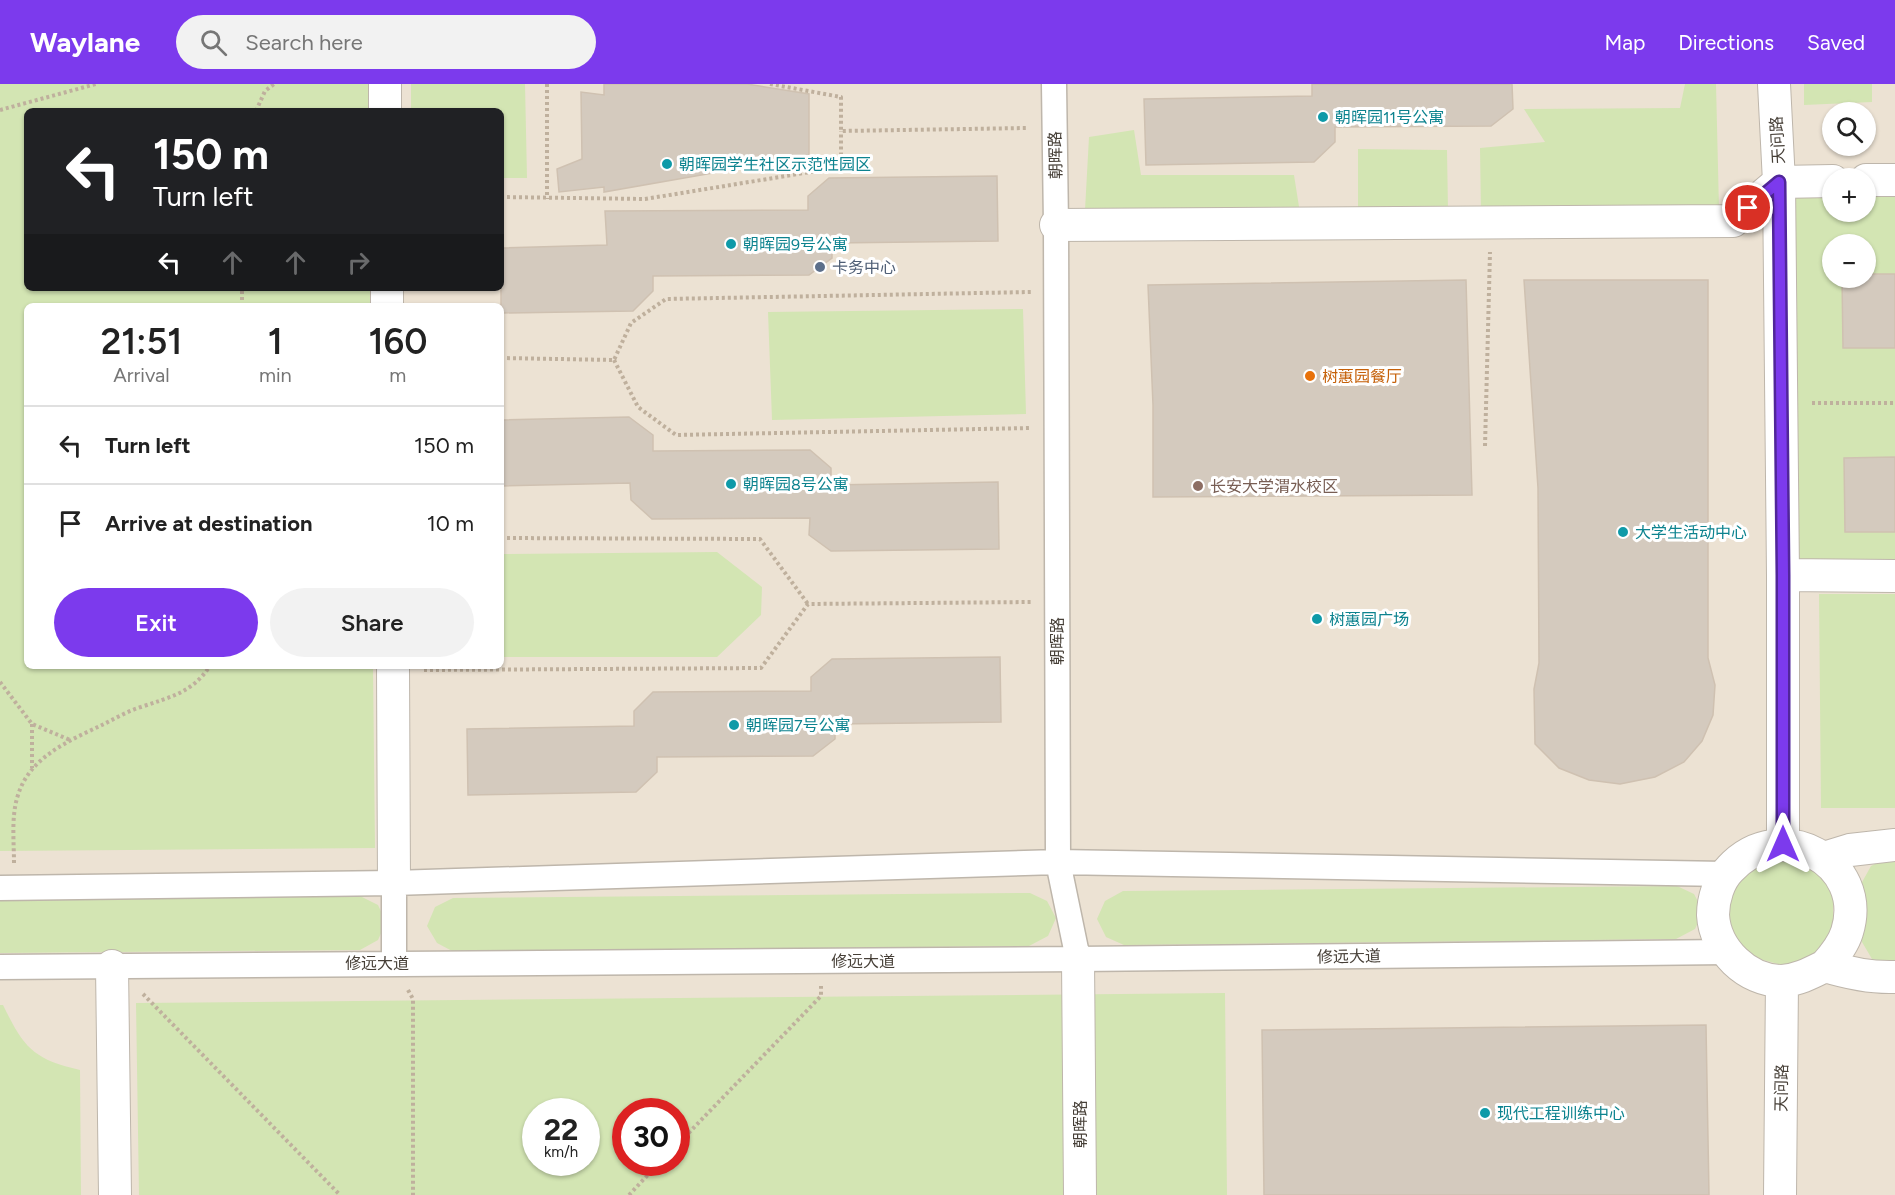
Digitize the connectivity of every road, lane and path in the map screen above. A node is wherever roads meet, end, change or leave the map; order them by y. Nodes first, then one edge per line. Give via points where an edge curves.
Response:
1 (96, 84) edge
2 (264, 84) edge
3 (274, 84) edge
4 (385, 84) edge
5 (547, 84) edge
6 (771, 84) edge
7 (1054, 84) edge
8 (1774, 84) edge
9 (265, 91) junction
10 (257, 108) edge
11 (386, 108) edge
12 (0, 110) edge
13 (1054, 128) junction
14 (841, 132) junction
15 (1876, 180) edge
16 (1895, 180) edge
17 (1822, 181) edge
18 (1779, 182) junction
19 (504, 197) edge
20 (547, 199) junction
21 (1491, 224) junction
22 (1056, 225) junction
23 (1055, 292) junction
24 (504, 358) edge
25 (614, 360) junction
26 (1895, 403) edge
27 (1781, 404) junction
28 (1056, 428) junction
29 (1485, 446) dead end
30 (504, 538) edge
31 (1783, 575) junction
32 (1895, 576) edge
33 (1057, 602) junction
34 (808, 604) junction
35 (504, 668) edge
36 (208, 669) edge
37 (393, 669) edge
38 (0, 682) edge
39 (32, 724) junction
40 (70, 740) junction
41 (32, 768) junction
42 (1783, 844) junction
43 (1895, 845) edge
44 (1824, 858) junction
45 (1058, 862) junction
46 (1725, 874) junction
47 (394, 883) junction
48 (7, 888) edge
49 (1727, 952) junction
50 (1078, 959) junction
51 (821, 961) junction
52 (394, 963) junction
53 (112, 966) junction
54 (1825, 966) junction
55 (0, 967) edge
56 (1895, 977) edge
57 (1782, 981) junction
58 (690, 1132) edge
59 (647, 1176) edge
60 (115, 1195) edge
61 (340, 1195) edge
62 (413, 1195) edge
63 (629, 1195) edge
64 (1080, 1195) edge
65 (1780, 1195) edge

1 - 12 path
2 - 9 path
3 - 9 path
4 - 11 street
5 - 20 path
6 - 14 path via 841,97
7 - 13 street, 朝晖路
8 - 18 street, 天问路
9 - 10 path
13 - 14 path
13 - 22 street, 朝晖路
14 - 20 path via 841,167 645,198
15 - 16 street
17 - 18 street
18 - 21 street via 1733,220
18 - 27 street, 天问路
19 - 20 path
21 - 22 street
21 - 29 path
22 - 23 street, 朝晖路
23 - 25 path via 666,299 631,323
23 - 28 street, 朝晖路
24 - 25 path
25 - 28 path via 638,407 676,435
26 - 27 path
27 - 31 street, 天问路
28 - 33 street, 朝晖路
30 - 34 path via 760,539
31 - 32 street
31 - 42 street, 天问路
33 - 34 path
33 - 45 street, 朝晖路
34 - 35 path via 761,668
36 - 40 path via 174,698 139,707
37 - 47 street
38 - 39 path
39 - 40 path
39 - 41 path
40 - 41 path
41 - 48 path via 18,794
42 - 44 street via 1804,848
42 - 46 street via 1760,847 1740,858
43 - 44 street via 1850,850
44 - 54 street via 1843,882 1851,912 1839,951
45 - 46 street
45 - 47 street
45 - 50 street, 朝晖路
46 - 49 street via 1716,893 1713,914 1717,934
47 - 48 street
47 - 52 street
49 - 50 street, 修远大道
49 - 57 street via 1751,972
50 - 51 street, 修远大道
50 - 64 street, 朝晖路
51 - 52 street, 修远大道
51 - 58 path via 821,996
52 - 53 street, 修远大道
52 - 62 path via 413,999
53 - 55 street, 修远大道
53 - 60 street
53 - 61 path
54 - 56 street via 1850,974
54 - 57 street via 1804,977
57 - 65 street, 天问路
59 - 63 path

